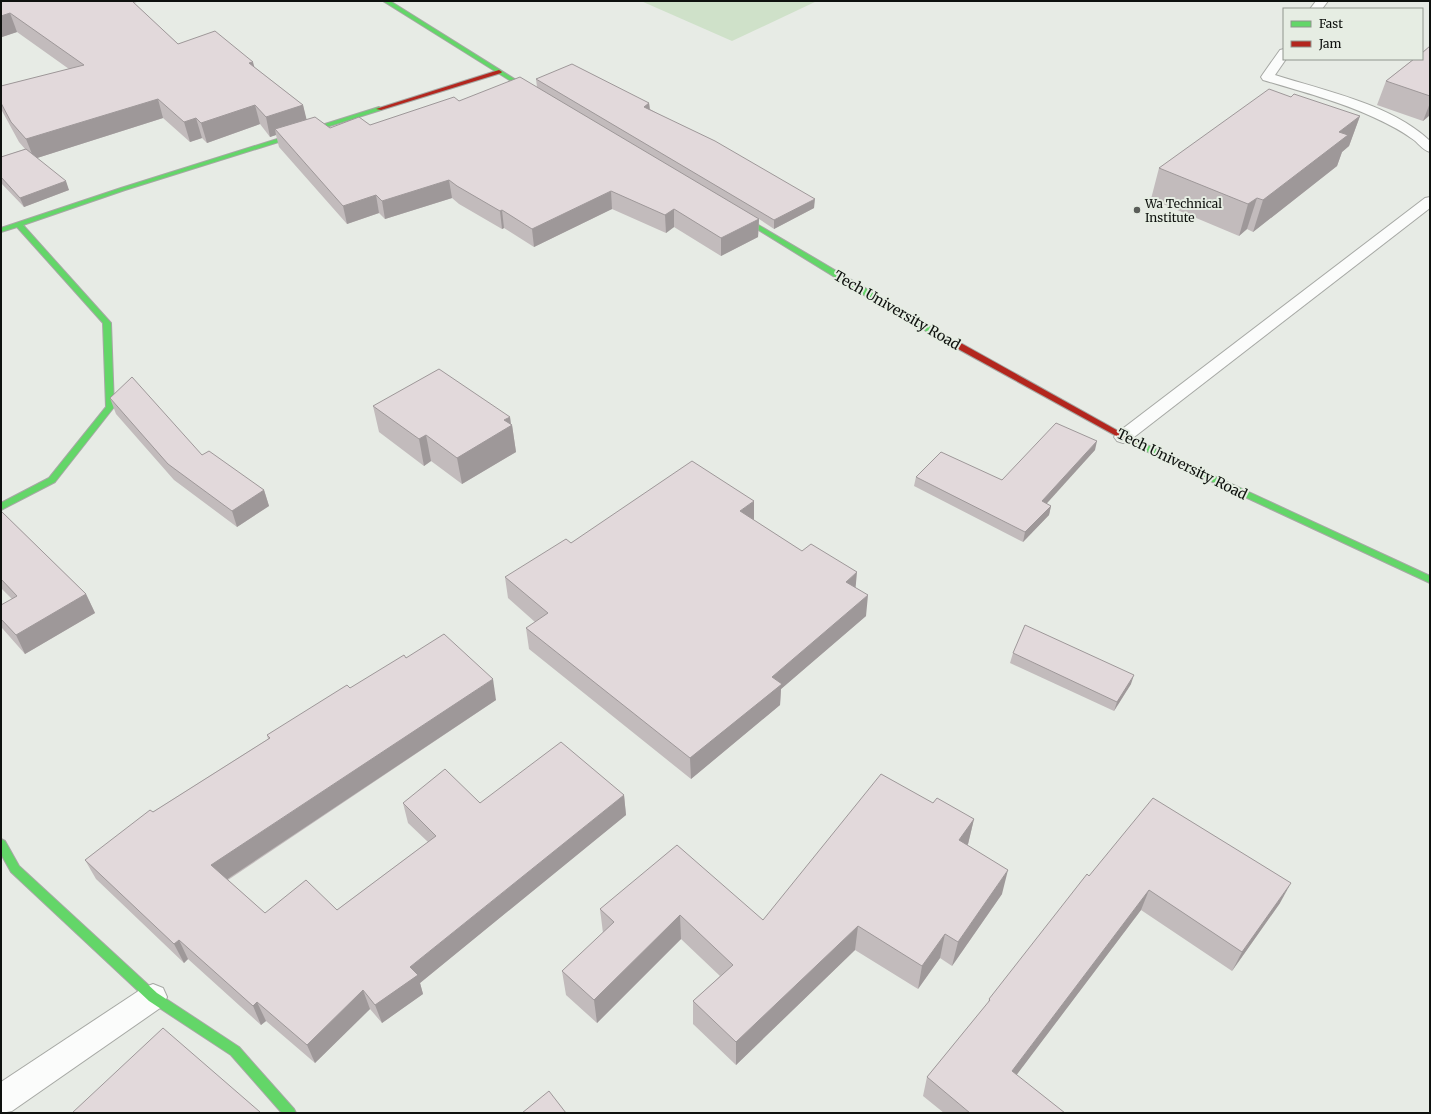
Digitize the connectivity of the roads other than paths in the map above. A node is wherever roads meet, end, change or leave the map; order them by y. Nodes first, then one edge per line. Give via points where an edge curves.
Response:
1 (386, 1) edge
2 (1283, 54) edge
3 (498, 72) junction
4 (546, 100) edge
5 (1430, 148) edge
6 (1430, 201) edge
7 (724, 207) edge
8 (18, 224) junction
9 (1, 230) edge
10 (1123, 436) junction
11 (1, 507) edge
12 (1430, 580) edge
13 (1, 844) edge
14 (153, 997) junction
15 (1, 1100) edge
16 (290, 1113) edge

1 - 3 street
2 - 5 lane via 1267,77 1375,113 1400,124
3 - 4 street
3 - 8 street via 131,186
6 - 10 lane
7 - 10 street, Tech University Road via 888,306
8 - 9 street
8 - 11 street via 107,323 110,407 52,480
10 - 12 street, Tech University Road
13 - 14 street via 15,869
14 - 15 street
14 - 16 street via 235,1051

